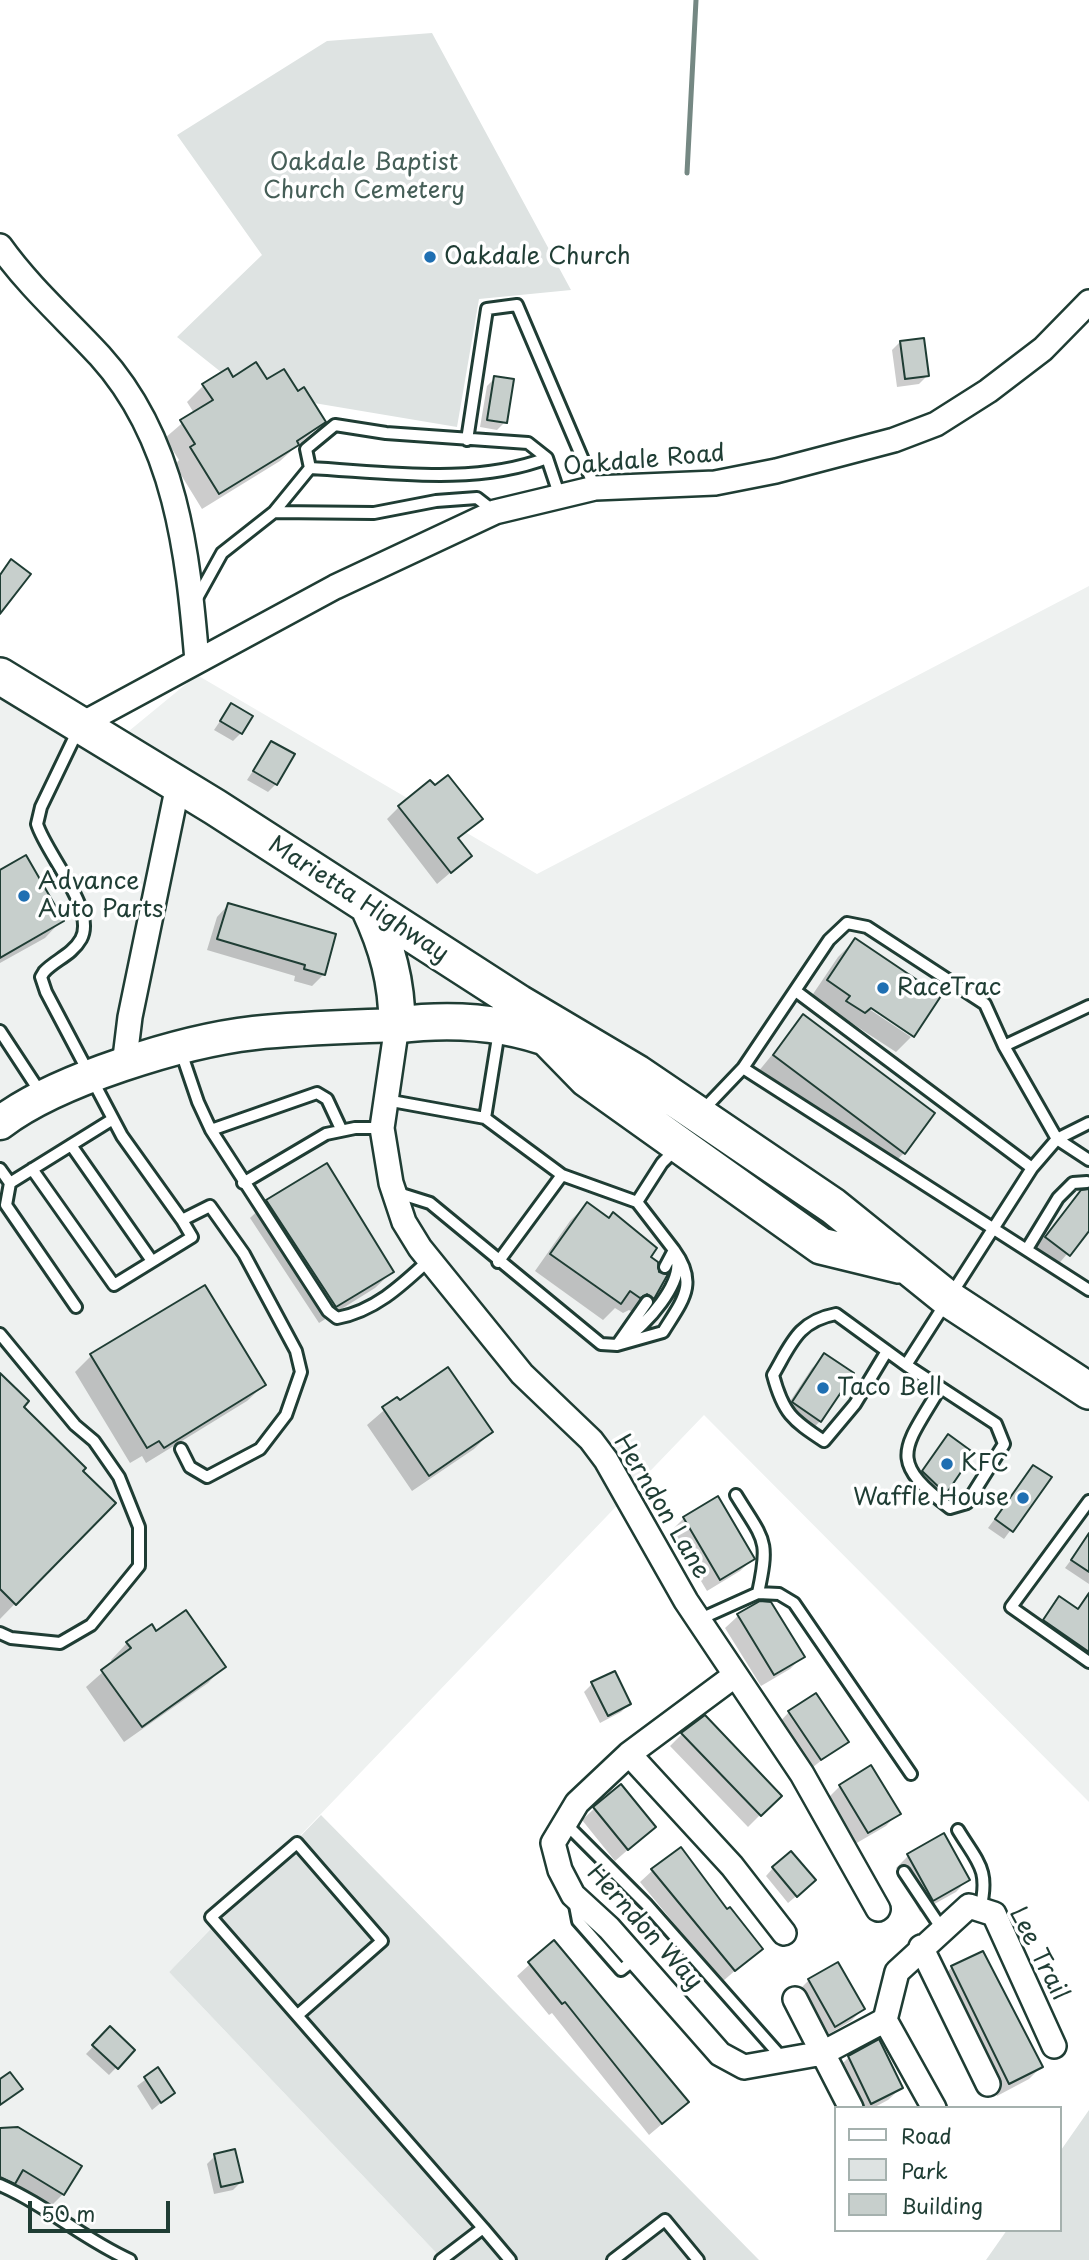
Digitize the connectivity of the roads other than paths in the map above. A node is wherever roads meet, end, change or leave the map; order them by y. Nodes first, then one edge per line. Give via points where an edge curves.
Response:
1 (0, 246) edge
2 (1089, 302) edge
3 (467, 440) junction
4 (547, 458) junction
5 (310, 468) junction
6 (594, 488) junction
7 (559, 495) junction
8 (274, 512) junction
9 (495, 512) junction
10 (192, 605) junction
11 (197, 661) junction
12 (0, 676) edge
13 (80, 725) junction
14 (178, 785) junction
15 (369, 908) junction
16 (797, 992) junction
17 (1089, 1006) edge
18 (397, 1025) junction
19 (500, 1025) junction
20 (0, 1031) edge
21 (547, 1038) junction
22 (1004, 1046) junction
23 (181, 1049) junction
24 (124, 1066) junction
25 (743, 1068) junction
26 (637, 1073) junction
27 (90, 1076) junction
28 (43, 1097) junction
29 (386, 1100) junction
30 (698, 1116) junction
31 (485, 1118) junction
32 (113, 1119) junction
33 (0, 1123) edge
34 (1089, 1123) edge
35 (382, 1128) junction
36 (341, 1129) junction
37 (211, 1130) junction
38 (1058, 1139) junction
39 (71, 1145) junction
40 (680, 1145) junction
41 (1089, 1160) edge
42 (1032, 1168) junction
43 (0, 1169) edge
44 (32, 1169) junction
45 (562, 1175) junction
46 (10, 1182) junction
47 (1087, 1182) dead end
48 (243, 1183) junction
49 (395, 1192) junction
50 (637, 1202) junction
51 (182, 1220) junction
52 (995, 1228) junction
53 (1027, 1249) junction
54 (674, 1250) junction
55 (429, 1260) junction
56 (152, 1261) junction
57 (498, 1262) junction
58 (909, 1267) junction
59 (665, 1268) dead end
60 (1089, 1290) edge
61 (947, 1298) junction
62 (646, 1302) dead end
63 (76, 1307) dead end
64 (0, 1334) edge
65 (617, 1345) junction
66 (887, 1352) junction
67 (906, 1365) junction
68 (940, 1388) junction
69 (1089, 1391) edge
70 (181, 1448) dead end
71 (736, 1495) dead end
72 (1089, 1501) edge
73 (758, 1593) junction
74 (698, 1620) junction
75 (0, 1633) edge
76 (1089, 1662) edge
77 (734, 1676) junction
78 (629, 1754) junction
79 (911, 1774) dead end
80 (565, 1823) junction
81 (958, 1830) dead end
82 (904, 1872) dead end
83 (878, 1909) dead end
84 (981, 1910) junction
85 (942, 1929) junction
86 (784, 1933) dead end
87 (921, 1947) junction
88 (795, 2000) dead end
89 (299, 2014) junction
90 (885, 2020) junction
91 (1054, 2046) dead end
92 (822, 2053) junction
93 (784, 2060) junction
94 (988, 2084) dead end
95 (850, 2106) edge
96 (933, 2106) edge
97 (0, 2185) edge
98 (482, 2228) junction
99 (130, 2260) edge
100 (441, 2260) edge
101 (510, 2260) edge
102 (613, 2260) edge
103 (698, 2260) edge

1 - 10 street via 41,298 101,357 148,428 174,500
2 - 6 street, Oakdale Road via 1043,349 988,391 915,432 715,483
3 - 4 lane via 528,443
3 - 5 lane via 335,425 306,449
3 - 6 lane via 487,309 517,305
4 - 5 lane via 526,466 435,475
4 - 7 lane
5 - 8 lane
6 - 7 street, Oakdale Road
7 - 9 street, Oakdale Road
8 - 9 lane via 374,513 477,498
8 - 10 lane via 222,552
9 - 11 street, Oakdale Road via 389,559
10 - 11 street
11 - 13 street, Oakdale Road
12 - 13 main road, Marietta Highway
13 - 14 main road, Marietta Highway
13 - 27 lane via 37,824 78,901 85,924 73,950 41,978
14 - 15 main road, Marietta Highway
14 - 24 street
15 - 18 main road via 387,946
15 - 26 main road, Marietta Highway
16 - 22 lane via 829,940 848,923 867,927 985,1004
16 - 25 lane
16 - 42 lane
17 - 22 lane
18 - 19 main road, Marietta Highway via 432,1021
18 - 23 main road, Marietta Highway via 254,1033
18 - 29 street, Herndon Lane
19 - 21 main road, Marietta Highway
19 - 31 lane
20 - 28 lane
21 - 26 main road, Marietta Highway
21 - 40 main road, Marietta Highway via 587,1079
22 - 38 lane
23 - 24 main road, Marietta Highway
23 - 37 lane
24 - 27 main road, Marietta Highway
25 - 30 lane
25 - 52 lane
26 - 30 main road, Marietta Highway
27 - 28 main road, Marietta Highway
27 - 32 lane
28 - 33 main road, Marietta Highway
29 - 31 lane
29 - 35 street, Herndon Lane
30 - 58 main road, Marietta Highway via 833,1206
31 - 45 lane
32 - 39 lane
32 - 51 lane
34 - 38 lane
35 - 36 lane
35 - 49 street, Herndon Lane
36 - 37 lane via 327,1099 317,1093
36 - 48 lane
37 - 48 lane
38 - 41 lane
38 - 42 lane
39 - 44 lane
39 - 56 lane
40 - 50 lane via 662,1163
40 - 58 main road, Marietta Highway via 821,1246
42 - 52 lane
43 - 46 lane
44 - 46 lane
44 - 56 lane via 114,1285
45 - 50 lane
45 - 57 lane
46 - 63 lane via 6,1205
47 - 53 lane via 1073,1183 1058,1198
48 - 55 lane via 337,1318 386,1298
49 - 55 street, Herndon Lane via 404,1222
49 - 57 lane via 430,1203
50 - 54 lane
51 - 56 lane via 192,1237
51 - 70 lane via 210,1206 244,1254 296,1351 301,1372 286,1415 260,1449 207,1477 190,1467
52 - 53 lane
52 - 61 lane
53 - 60 lane
54 - 59 lane
54 - 65 lane via 679,1265 676,1275 656,1309 640,1329
54 - 65 lane via 685,1266 686,1294 663,1332
55 - 74 street, Herndon Lane via 522,1374 599,1450
57 - 65 lane via 601,1344
58 - 61 main road, Marietta Highway
61 - 67 lane
61 - 69 main road, Marietta Highway
62 - 65 lane
64 - 75 lane via 75,1425 94,1441 119,1477 139,1527 139,1566 91,1625 60,1643
66 - 66 lane via 836,1314 814,1318 794,1339 773,1375 780,1403 824,1441 855,1404
66 - 67 lane
67 - 68 lane
68 - 68 lane via 996,1424 1004,1444 967,1503 950,1508 924,1488 908,1466 906,1447
71 - 73 lane via 765,1543
72 - 76 lane via 1010,1607
73 - 74 lane
73 - 79 lane via 779,1594 794,1603
74 - 77 street, Herndon Lane
77 - 78 street, Herndon Way
77 - 83 street, Herndon Lane via 802,1774
78 - 80 street, Herndon Way via 577,1803
78 - 86 street via 732,1866
80 - 93 lane via 656,1915
80 - 93 street, Herndon Way via 553,1843 573,1895 720,2054 744,2067
81 - 84 lane via 984,1872
82 - 85 lane
84 - 85 street, Lee Trail via 969,1906
84 - 91 street, Lee Trail via 994,1914
85 - 87 street, Lee Trail
87 - 90 street, Lee Trail via 897,1972
87 - 94 street
88 - 92 street
89 - 89 lane via 211,1917 297,1843 382,1941
89 - 98 lane
90 - 92 street
90 - 96 street
92 - 93 street, Herndon Way
92 - 95 street
97 - 99 lane via 44,2207 90,2241
98 - 100 lane
98 - 101 lane
102 - 103 lane via 665,2220

